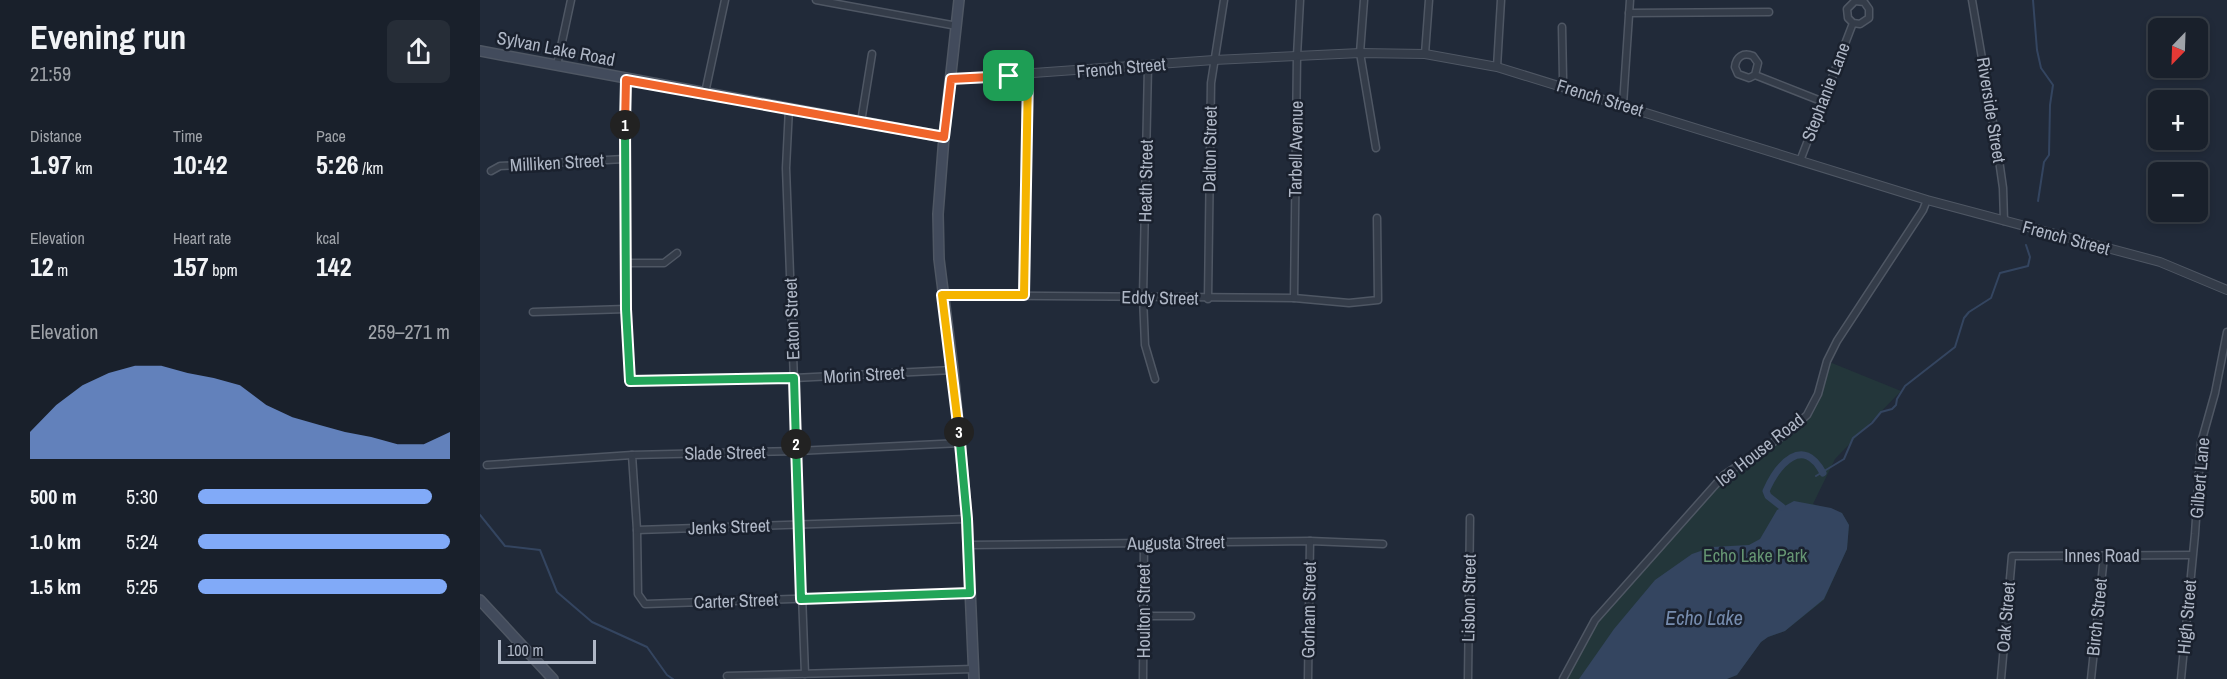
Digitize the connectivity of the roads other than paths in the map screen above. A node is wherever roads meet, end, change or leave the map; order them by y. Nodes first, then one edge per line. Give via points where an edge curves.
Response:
1 (571, 0) edge
2 (725, 0) edge
3 (816, 0) edge
4 (959, 0) edge
5 (1224, 0) edge
6 (1300, 0) edge
7 (1364, 0) edge
8 (1429, 0) edge
9 (1501, 0) edge
10 (1630, 0) edge
11 (1972, 0) edge
12 (1769, 12) dead end
13 (1629, 13) junction
14 (1853, 23) dead end
15 (957, 26) junction
16 (1562, 27) dead end
17 (480, 51) edge
18 (1360, 52) junction
19 (872, 54) dead end
20 (1425, 54) junction
21 (1297, 56) junction
22 (1214, 60) junction
23 (557, 65) junction
24 (1148, 66) junction
25 (1497, 67) junction
26 (1028, 75) junction
27 (1755, 75) dead end
28 (951, 79) junction
29 (626, 80) junction
30 (1561, 87) junction
31 (705, 93) junction
32 (1821, 100) junction
33 (1623, 105) junction
34 (789, 108) junction
35 (861, 122) junction
36 (944, 137) junction
37 (1376, 148) dead end
38 (624, 159) junction
39 (1800, 161) junction
40 (491, 171) dead end
41 (1927, 200) junction
42 (1377, 218) dead end
43 (2004, 221) junction
44 (677, 253) dead end
45 (626, 263) junction
46 (2227, 290) edge
47 (942, 295) junction
48 (1024, 295) junction
49 (1143, 297) junction
50 (1208, 298) junction
51 (1294, 298) junction
52 (626, 309) junction
53 (533, 312) dead end
54 (2227, 332) edge
55 (953, 370) junction
56 (794, 378) junction
57 (1155, 379) dead end
58 (961, 443) junction
59 (796, 451) junction
60 (632, 455) junction
61 (487, 465) dead end
62 (1470, 518) dead end
63 (967, 519) junction
64 (799, 525) junction
65 (638, 530) junction
66 (1310, 541) junction
67 (1144, 543) junction
68 (968, 544) junction
69 (1383, 544) dead end
70 (2192, 555) junction
71 (2012, 556) joint
72 (2104, 556) junction
73 (970, 593) junction
74 (801, 599) junction
75 (480, 600) edge
76 (1145, 616) junction
77 (1191, 616) dead end
78 (805, 674) junction
79 (974, 674) edge
80 (727, 676) dead end
81 (787, 677) edge
82 (553, 679) edge
83 (1143, 679) edge
84 (1308, 679) edge
85 (1468, 679) edge
86 (1563, 679) edge
87 (2001, 679) edge
88 (2091, 679) edge
89 (2181, 679) edge

1 - 23 street
2 - 31 street
3 - 15 street
4 - 15 main road
5 - 22 street, Dalton Street
6 - 21 street, Tarbell Avenue
7 - 18 street
8 - 20 street
9 - 25 street
10 - 13 street
11 - 43 street, Riverside Street via 1997,146
12 - 13 street
13 - 33 street
14 - 32 street, Stephanie Lane
15 - 28 main road
16 - 30 street
17 - 23 main road, Sylvan Lake Road
18 - 20 street, French Street
18 - 21 street, French Street
18 - 37 street
19 - 35 street
20 - 25 street, French Street
21 - 22 street, French Street
21 - 51 street, Tarbell Avenue
22 - 24 street, French Street
22 - 50 street, Dalton Street
23 - 29 main road, Sylvan Lake Road
24 - 26 street, French Street
24 - 49 street, Heath Street
25 - 30 street, French Street
26 - 28 street, French Street
26 - 48 street
27 - 32 street
28 - 36 main road
29 - 31 main road, Sylvan Lake Road
29 - 38 street
30 - 33 street, French Street
31 - 34 main road, Sylvan Lake Road
32 - 39 street, Stephanie Lane
33 - 39 street, French Street
34 - 35 main road, Sylvan Lake Road
34 - 56 street, Eaton Street via 786,168
35 - 36 main road, Sylvan Lake Road
36 - 47 main road via 938,214
38 - 40 street, Milliken Street via 500,166
38 - 45 street
39 - 41 street, French Street
41 - 43 street, French Street
41 - 86 street, Ice House Road via 1837,341 1807,415 1724,475 1595,620
42 - 51 street, Eddy Street via 1378,300 1349,303
43 - 46 street, French Street via 2160,262
44 - 45 street via 664,263
45 - 52 street
47 - 48 street, Eddy Street
47 - 55 main road
48 - 49 street, Eddy Street
49 - 50 street, Eddy Street
49 - 57 street, Heath Street via 1145,345
50 - 51 street, Eddy Street
52 - 53 street
52 - 56 street, Morin Street via 630,381
54 - 70 street, Gilbert Lane via 2201,443
55 - 56 street, Morin Street
55 - 58 main road
56 - 59 street, Eaton Street
58 - 59 street, Slade Street
58 - 63 main road
59 - 60 street, Slade Street
59 - 64 street, Eaton Street
60 - 61 street, Slade Street
60 - 65 street
62 - 85 street, Lisbon Street
63 - 64 street, Jenks Street
63 - 68 main road
64 - 65 street, Jenks Street
64 - 74 street, Eaton Street
65 - 74 street, Carter Street via 638,594 645,604
66 - 67 street, Augusta Street
66 - 69 street, Augusta Street
66 - 84 street, Gorham Street
67 - 68 street, Augusta Street
67 - 76 street, Houlton Street
68 - 73 main road
70 - 72 street, Innes Road
70 - 89 street, High Street
71 - 72 street, Innes Road
71 - 87 street, Oak Street
72 - 88 street, Birch Street
73 - 74 street, Carter Street
73 - 79 main road
74 - 78 street, Eaton Street
75 - 82 main road
76 - 77 street
76 - 83 street, Houlton Street
78 - 79 street
78 - 81 street
80 - 81 street

